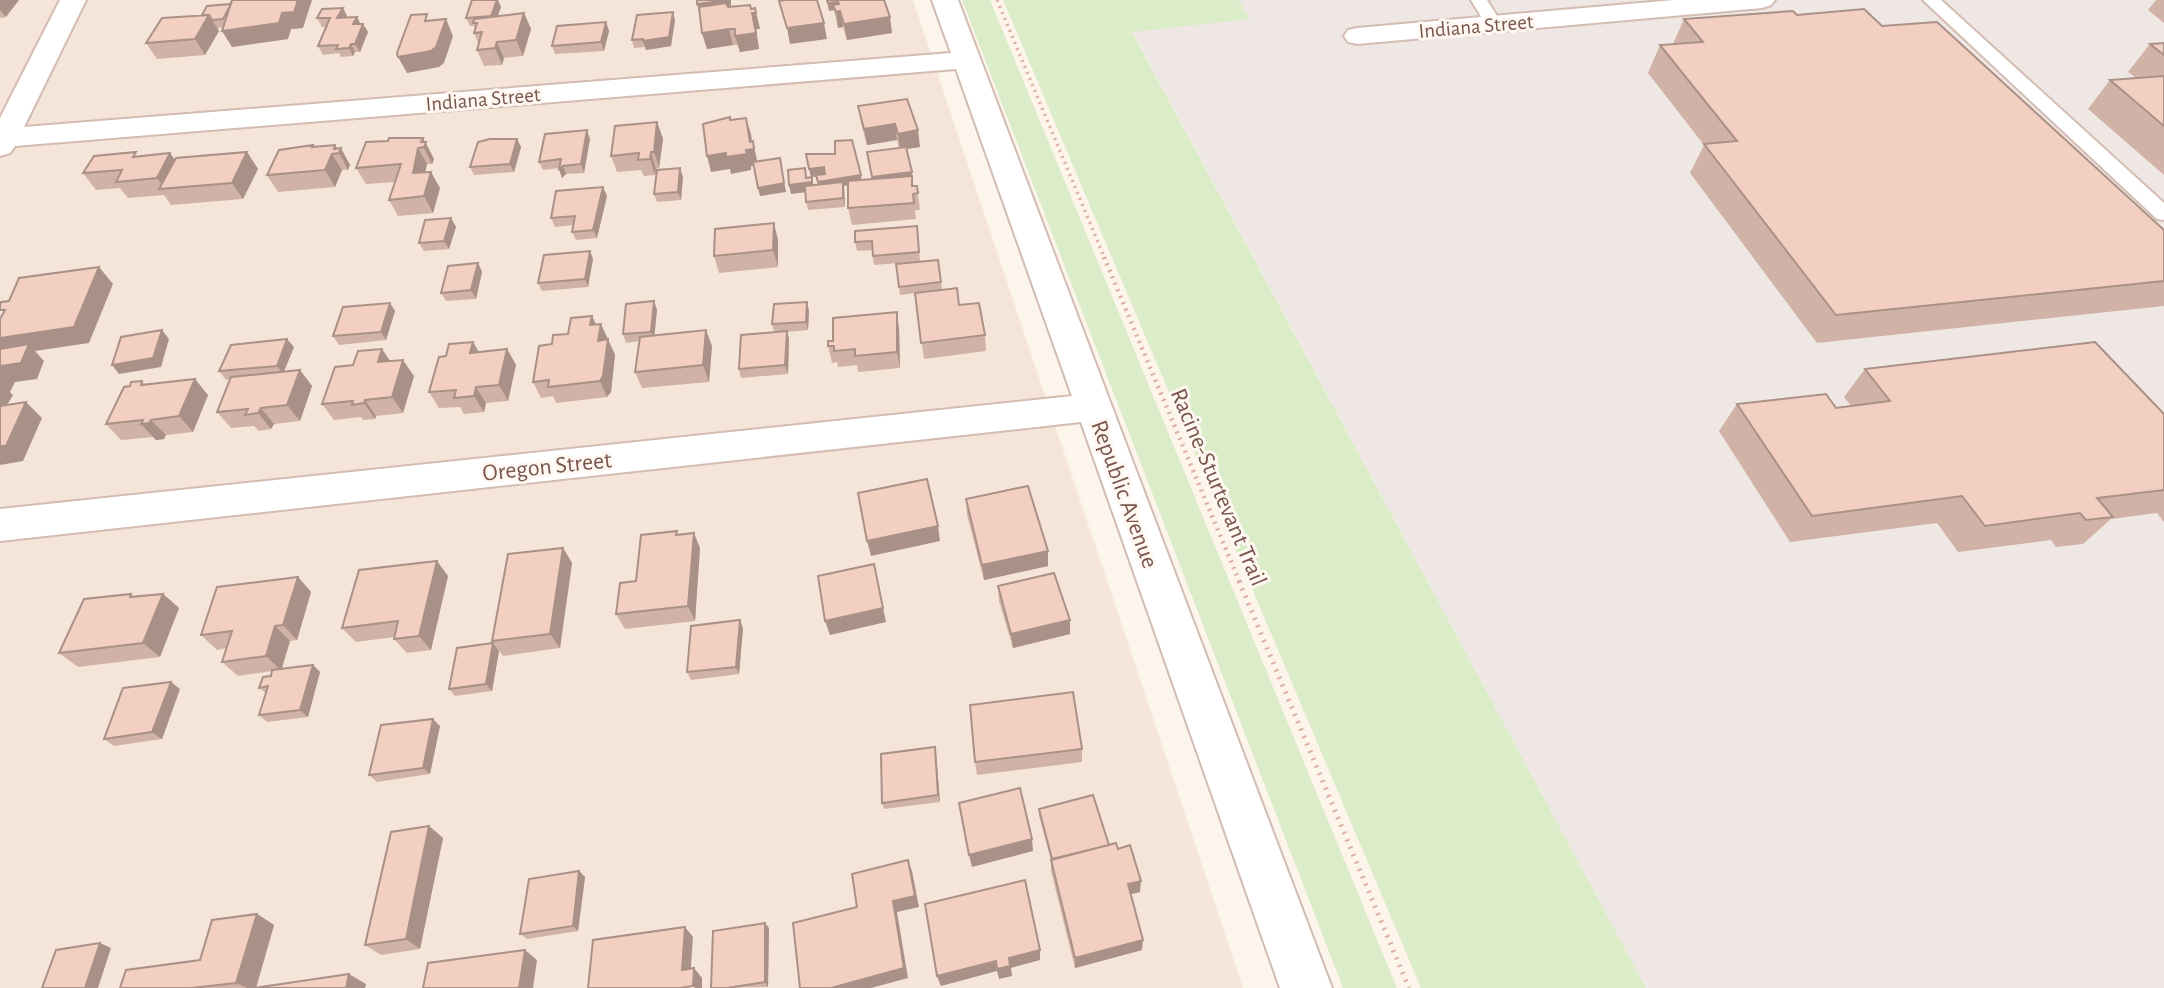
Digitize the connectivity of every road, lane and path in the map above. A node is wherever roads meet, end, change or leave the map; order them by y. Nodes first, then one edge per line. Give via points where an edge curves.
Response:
1 (72, 0) edge
2 (945, 0) edge
3 (997, 0) edge
4 (1479, 0) edge
5 (1762, 0) edge
6 (1931, 0) edge
7 (1494, 24) junction
8 (1357, 36) dead end
9 (967, 60) junction
10 (2, 141) edge
11 (2164, 214) edge
12 (1094, 407) junction
13 (0, 525) edge
14 (1306, 988) edge
15 (1409, 988) edge

1 - 10 street
2 - 9 street, Republic Avenue
3 - 15 path, Racine-Sturtevant Trail
4 - 7 lane
5 - 7 street, Indiana Street
6 - 11 lane
7 - 8 street, Indiana Street
9 - 10 street, Indiana Street
9 - 12 street, Republic Avenue
12 - 13 street, Oregon Street
12 - 14 street, Republic Avenue

